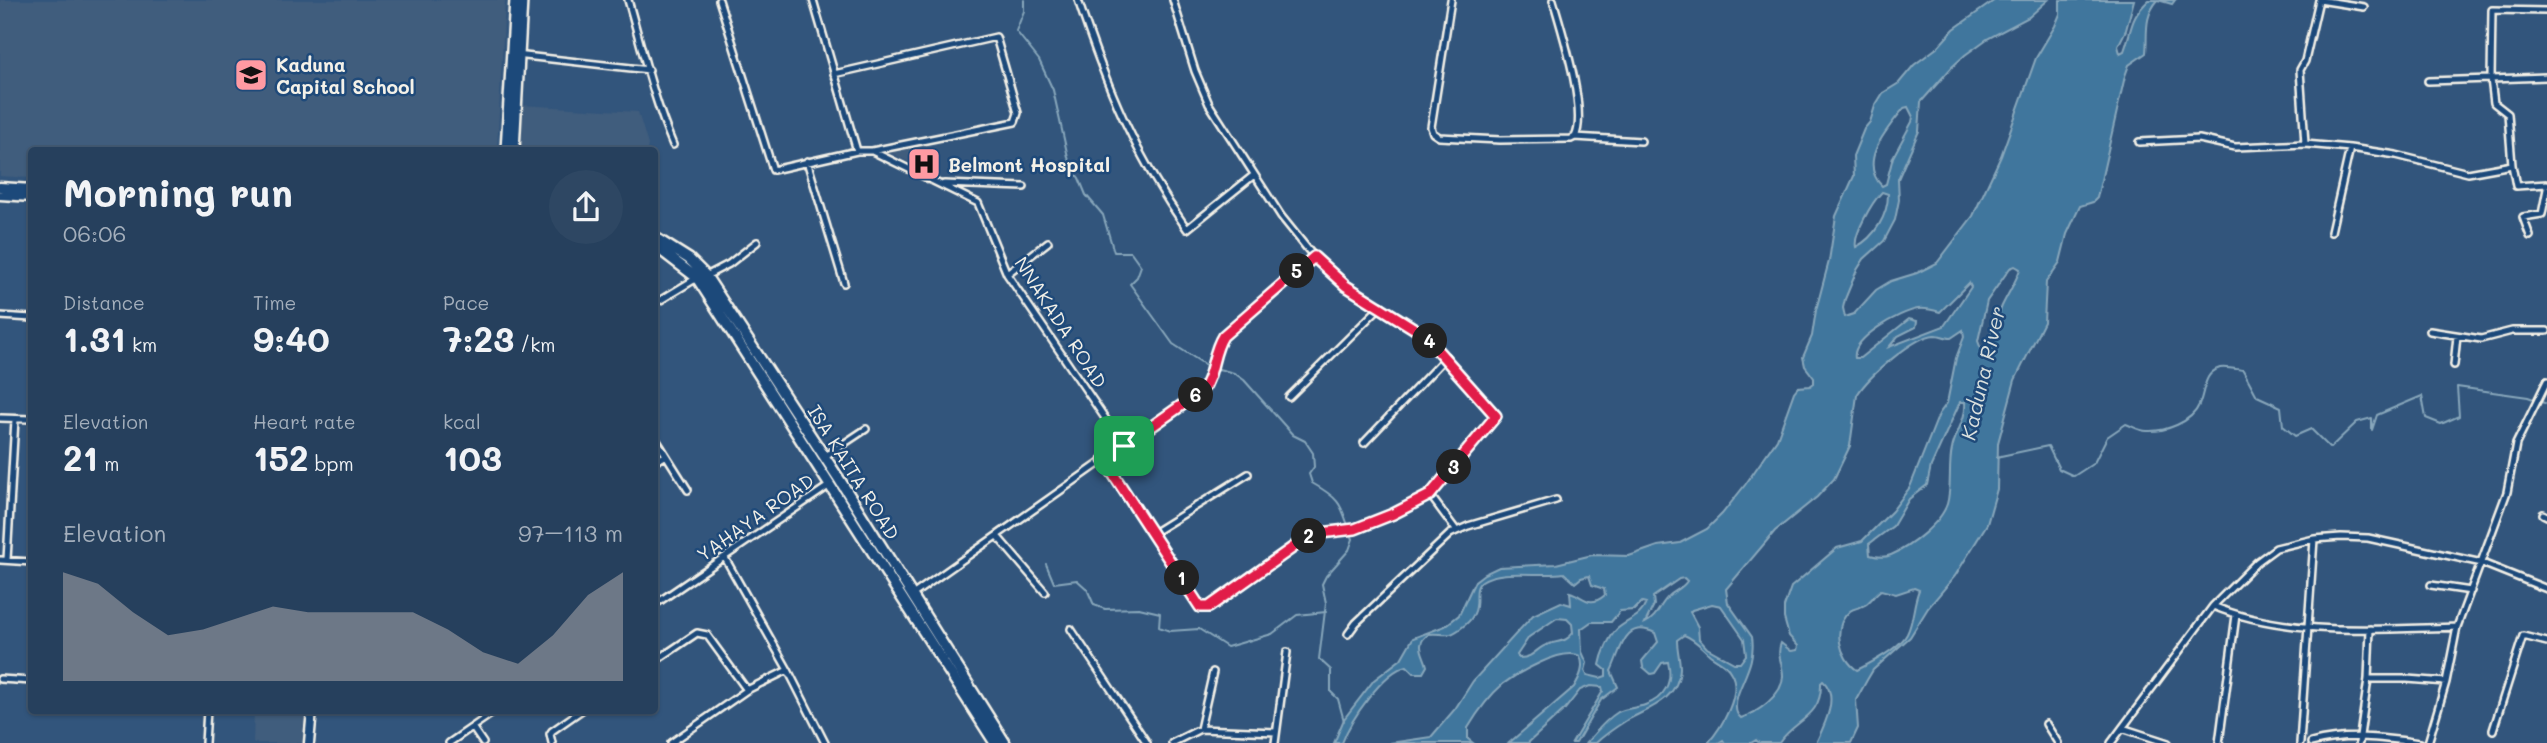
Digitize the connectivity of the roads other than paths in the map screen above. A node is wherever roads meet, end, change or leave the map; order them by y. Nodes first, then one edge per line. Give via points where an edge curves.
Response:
1 (515, 0) edge
2 (522, 0) edge
3 (628, 0) edge
4 (719, 0) edge
5 (813, 0) edge
6 (1078, 0) edge
7 (1173, 0) edge
8 (1451, 0) edge
9 (1553, 0) edge
10 (2364, 7) dead end
11 (2547, 11) edge
12 (516, 55) junction
13 (649, 70) junction
14 (835, 74) junction
15 (2547, 77) edge
16 (2491, 79) junction
17 (2428, 81) dead end
18 (1575, 137) junction
19 (1641, 141) dead end
20 (2139, 142) dead end
21 (2305, 144) junction
22 (673, 145) dead end
23 (506, 147) edge
24 (514, 147) edge
25 (2350, 148) junction
26 (857, 151) junction
27 (872, 151) junction
28 (807, 161) junction
29 (2512, 165) junction
30 (1254, 175) junction
31 (940, 184) junction
32 (2547, 186) edge
33 (0, 187) edge
34 (1024, 187) dead end
35 (28, 189) edge
36 (0, 195) edge
37 (28, 197) edge
38 (2332, 232) dead end
39 (2529, 236) dead end
40 (658, 240) edge
41 (757, 242) dead end
42 (1048, 242) dead end
43 (658, 249) edge
44 (1314, 257) junction
45 (1007, 274) junction
46 (702, 277) junction
47 (844, 283) dead end
48 (658, 302) edge
49 (1381, 306) junction
50 (0, 316) edge
51 (28, 318) edge
52 (2430, 331) dead end
53 (2547, 331) edge
54 (2457, 336) junction
55 (1446, 358) junction
56 (2454, 366) dead end
57 (2547, 381) edge
58 (1289, 397) dead end
59 (0, 418) edge
60 (15, 419) junction
61 (28, 419) edge
62 (866, 429) dead end
63 (658, 443) edge
64 (1364, 443) dead end
65 (1124, 446) junction
66 (665, 456) junction
67 (824, 457) junction
68 (658, 460) edge
69 (1104, 460) junction
70 (1248, 474) dead end
71 (839, 479) junction
72 (830, 485) junction
73 (688, 490) dead end
74 (1430, 495) junction
75 (0, 497) edge
76 (10, 498) junction
77 (1556, 500) dead end
78 (1456, 530) junction
79 (1153, 533) junction
80 (998, 536) junction
81 (2314, 539) junction
82 (725, 558) junction
83 (4, 560) edge
84 (28, 562) edge
85 (2482, 563) junction
86 (2431, 585) dead end
87 (2547, 589) edge
88 (2471, 591) junction
89 (1045, 592) dead end
90 (911, 596) junction
91 (658, 602) edge
92 (2213, 606) junction
93 (2236, 615) junction
94 (2309, 627) junction
95 (2457, 627) junction
96 (1071, 629) dead end
97 (2370, 629) junction
98 (1349, 634) dead end
99 (2547, 642) edge
100 (1287, 652) dead end
101 (658, 659) edge
102 (788, 670) junction
103 (1213, 672) dead end
104 (0, 679) edge
105 (2368, 679) junction
106 (28, 681) edge
107 (2446, 682) junction
108 (747, 690) junction
109 (207, 714) edge
110 (312, 714) edge
111 (491, 714) edge
112 (576, 714) edge
113 (2046, 724) dead end
114 (472, 727) junction
115 (2122, 728) junction
116 (1200, 729) junction
117 (2493, 730) dead end
118 (1276, 732) junction
119 (2360, 740) edge
120 (205, 743) edge
121 (309, 743) edge
122 (449, 743) edge
123 (483, 743) edge
124 (552, 743) edge
125 (671, 743) edge
126 (825, 743) edge
127 (995, 743) edge
128 (1005, 743) edge
129 (1147, 743) edge
130 (1172, 743) edge
131 (1275, 743) edge
132 (2058, 743) edge
133 (2111, 743) edge
134 (2168, 743) edge
135 (2219, 743) edge
136 (2300, 743) edge
137 (2311, 743) edge
138 (2420, 743) edge
139 (2428, 743) edge

1 - 12 main road
2 - 12 main road
3 - 13 street
4 - 28 street via 770,167 775,170
5 - 14 street
6 - 30 street via 1122,121 1152,179 1186,229
7 - 30 street via 1209,104
8 - 18 street via 1433,133 1500,140
9 - 18 street via 1573,76 1580,125
10 - 21 street via 2319,0 2300,70
11 - 16 street via 2492,10
12 - 13 street
12 - 23 main road
12 - 24 main road
13 - 22 street via 657,108
14 - 26 street
14 - 27 street via 996,37 1018,113 1015,122
15 - 16 street
16 - 17 street
16 - 29 street via 2494,103 2508,114
18 - 19 street
20 - 21 street via 2199,139 2235,147
21 - 25 street
25 - 29 street via 2468,173
25 - 38 street
26 - 27 street
26 - 28 street
27 - 31 street, NNAKADA ROAD
28 - 47 street
29 - 32 street via 2516,186
30 - 44 street
31 - 34 street
31 - 45 street, NNAKADA ROAD via 978,203
32 - 39 street via 2542,214 2523,217
33 - 35 main road
36 - 37 main road
40 - 46 main road, ISA KAITA ROAD via 689,259
41 - 46 street via 729,264
42 - 45 street
43 - 46 main road, ISA KAITA ROAD
44 - 49 street via 1346,286
44 - 65 street via 1223,336 1202,391
45 - 65 street, NNAKADA ROAD
46 - 48 street
46 - 67 main road, ISA KAITA ROAD
46 - 72 main road, ISA KAITA ROAD
49 - 55 street via 1423,334
49 - 58 street
50 - 51 street
52 - 54 street
53 - 54 street via 2512,331 2481,339
54 - 56 street
55 - 64 street
55 - 74 street via 1496,416
57 - 85 street via 2516,444 2507,492
59 - 60 street
60 - 61 street
60 - 76 street
62 - 67 street
63 - 66 street
65 - 69 street
66 - 68 street
66 - 73 street
67 - 71 main road, ISA KAITA ROAD
69 - 79 street
69 - 80 street
70 - 79 street
71 - 72 street, YAHAYA ROAD
71 - 90 main road, ISA KAITA ROAD
72 - 82 street, YAHAYA ROAD
72 - 127 main road, ISA KAITA ROAD
74 - 78 street
74 - 79 street via 1355,529 1307,537 1203,608
75 - 76 street
76 - 83 street
77 - 78 street
78 - 98 street
80 - 89 street
80 - 90 street
81 - 85 street via 2368,538
81 - 92 street via 2276,548
81 - 94 street
82 - 91 street, YAHAYA ROAD
82 - 102 street
83 - 84 street
85 - 87 street
85 - 88 street
86 - 88 street
88 - 95 street
90 - 128 main road, ISA KAITA ROAD
92 - 93 street
92 - 115 street
93 - 94 street
93 - 135 street
94 - 97 street
94 - 136 street
95 - 97 street
95 - 107 street
96 - 129 street
97 - 105 street
99 - 117 street via 2523,635
100 - 118 street
101 - 108 street via 702,632
102 - 108 street
102 - 126 street
103 - 116 street
104 - 106 street
105 - 107 street
105 - 119 street
107 - 139 street
108 - 125 street
109 - 120 street
110 - 121 main road
111 - 114 street
112 - 124 street via 552,731
113 - 132 street
114 - 122 street
114 - 123 street
115 - 133 street
115 - 134 street
116 - 118 street
116 - 130 street
118 - 131 street
119 - 137 street
119 - 138 street

